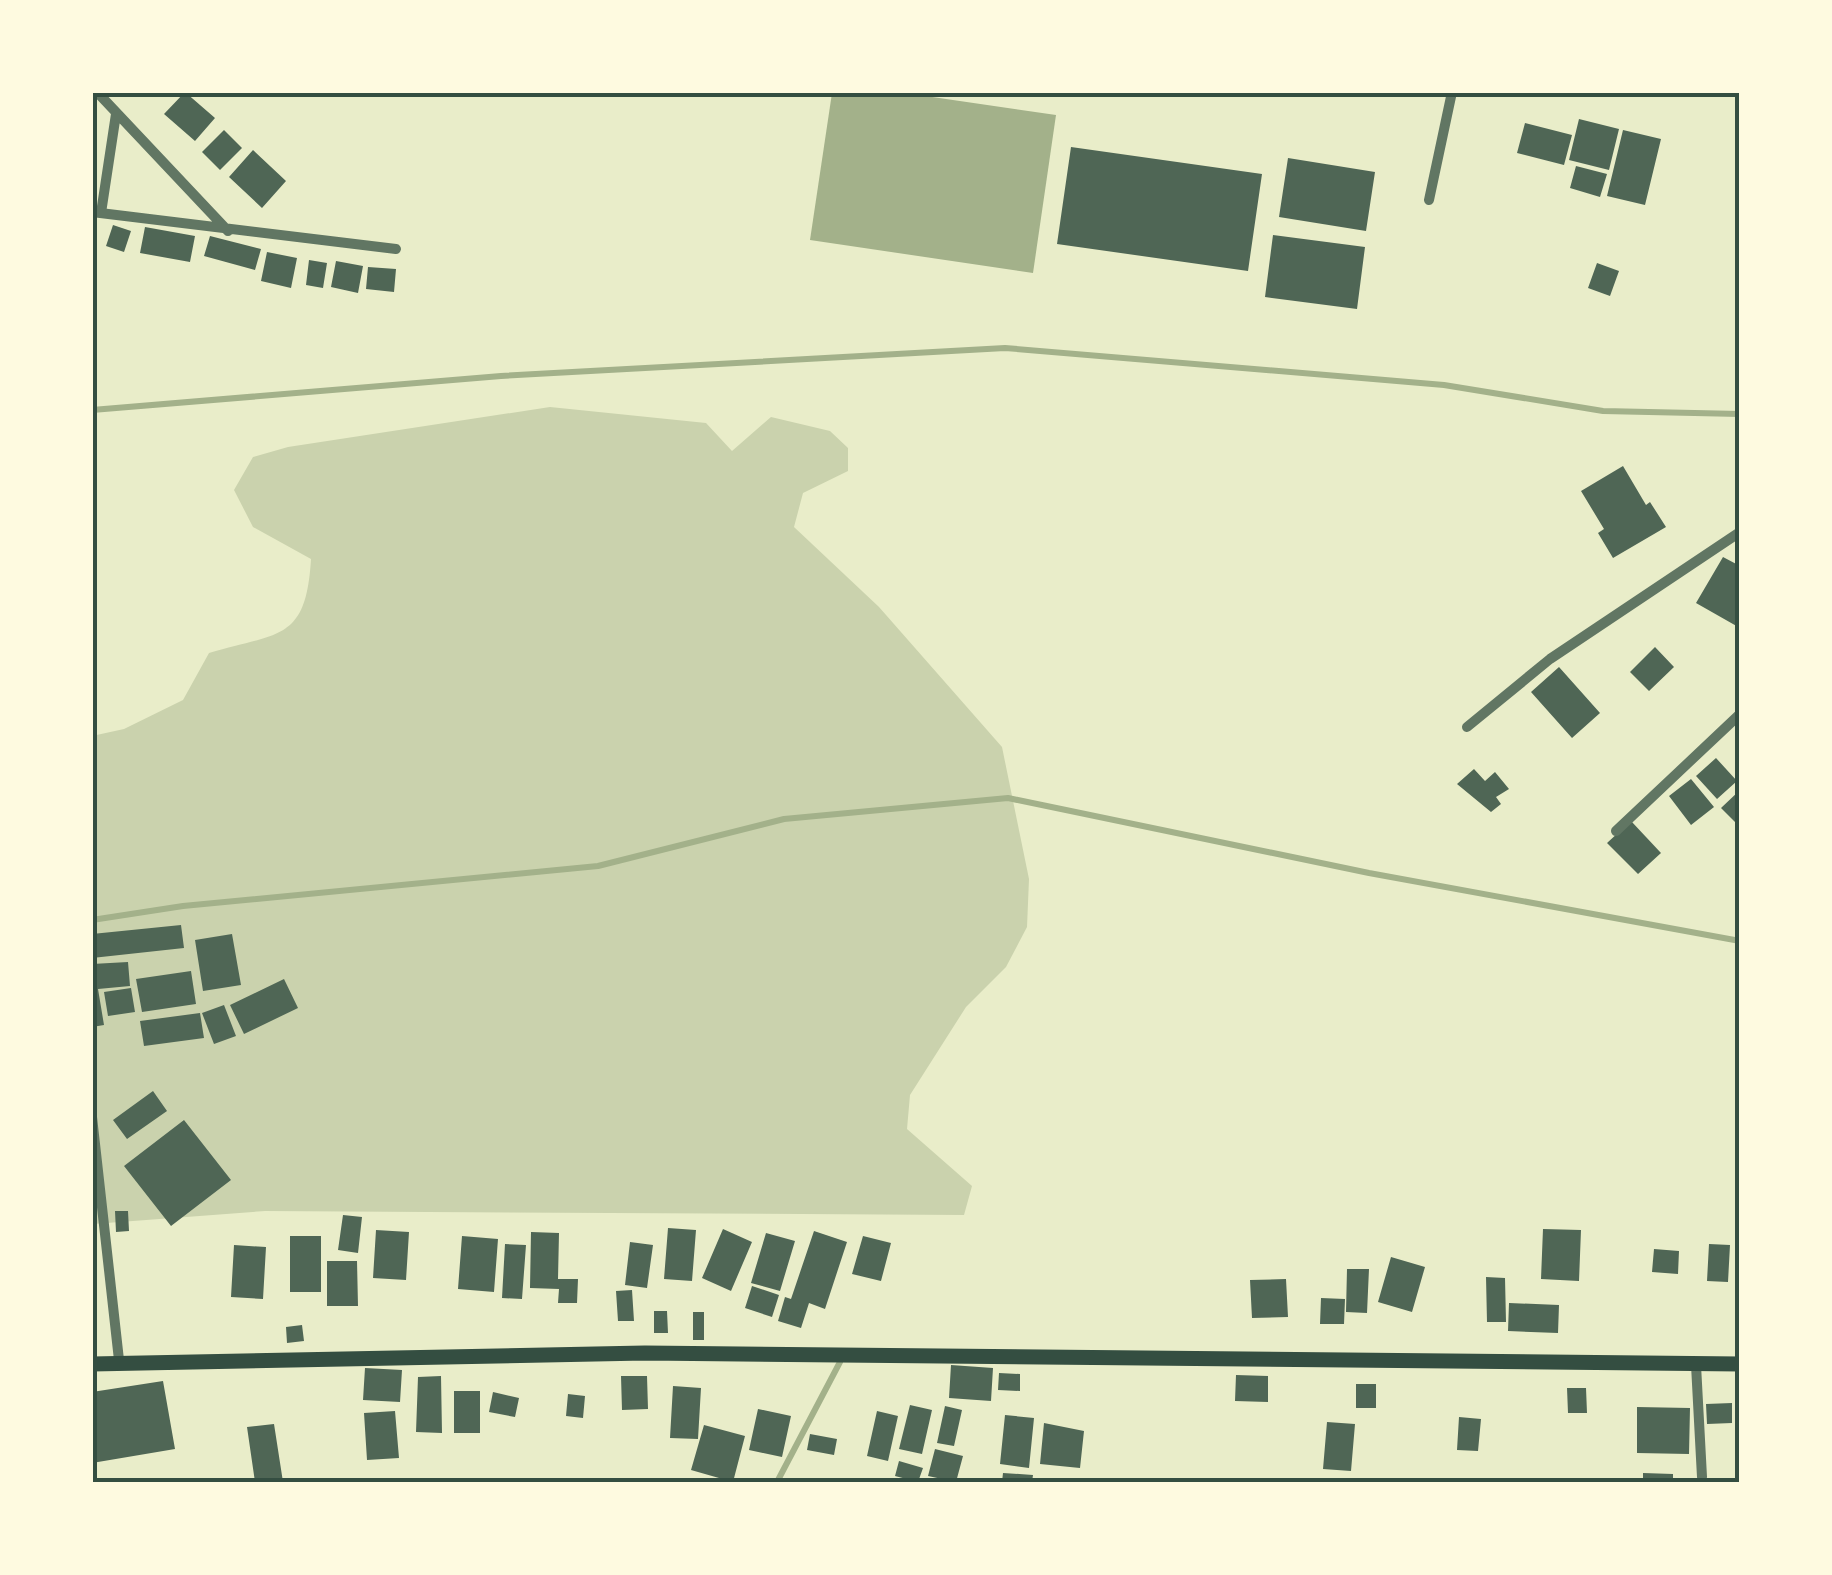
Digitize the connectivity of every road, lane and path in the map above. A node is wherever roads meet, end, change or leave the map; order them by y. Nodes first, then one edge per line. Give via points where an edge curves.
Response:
1 (97, 92) edge
2 (1452, 92) edge
3 (116, 114) junction
4 (1429, 200) dead end
5 (97, 212) edge
6 (228, 231) junction
7 (396, 248) dead end
8 (1740, 532) edge
9 (1740, 714) edge
10 (1467, 727) dead end
11 (1616, 831) dead end
12 (92, 1118) edge
13 (119, 1360) junction
14 (92, 1364) edge
15 (1740, 1364) edge
16 (1696, 1365) junction
17 (1702, 1477) dead end

1 - 3 street
2 - 4 street
3 - 5 street
3 - 6 street
5 - 6 street
6 - 7 street
8 - 10 street via 1550,659
9 - 11 street
12 - 13 street
13 - 14 main road
13 - 16 main road via 704,1353
15 - 16 main road
16 - 17 street

